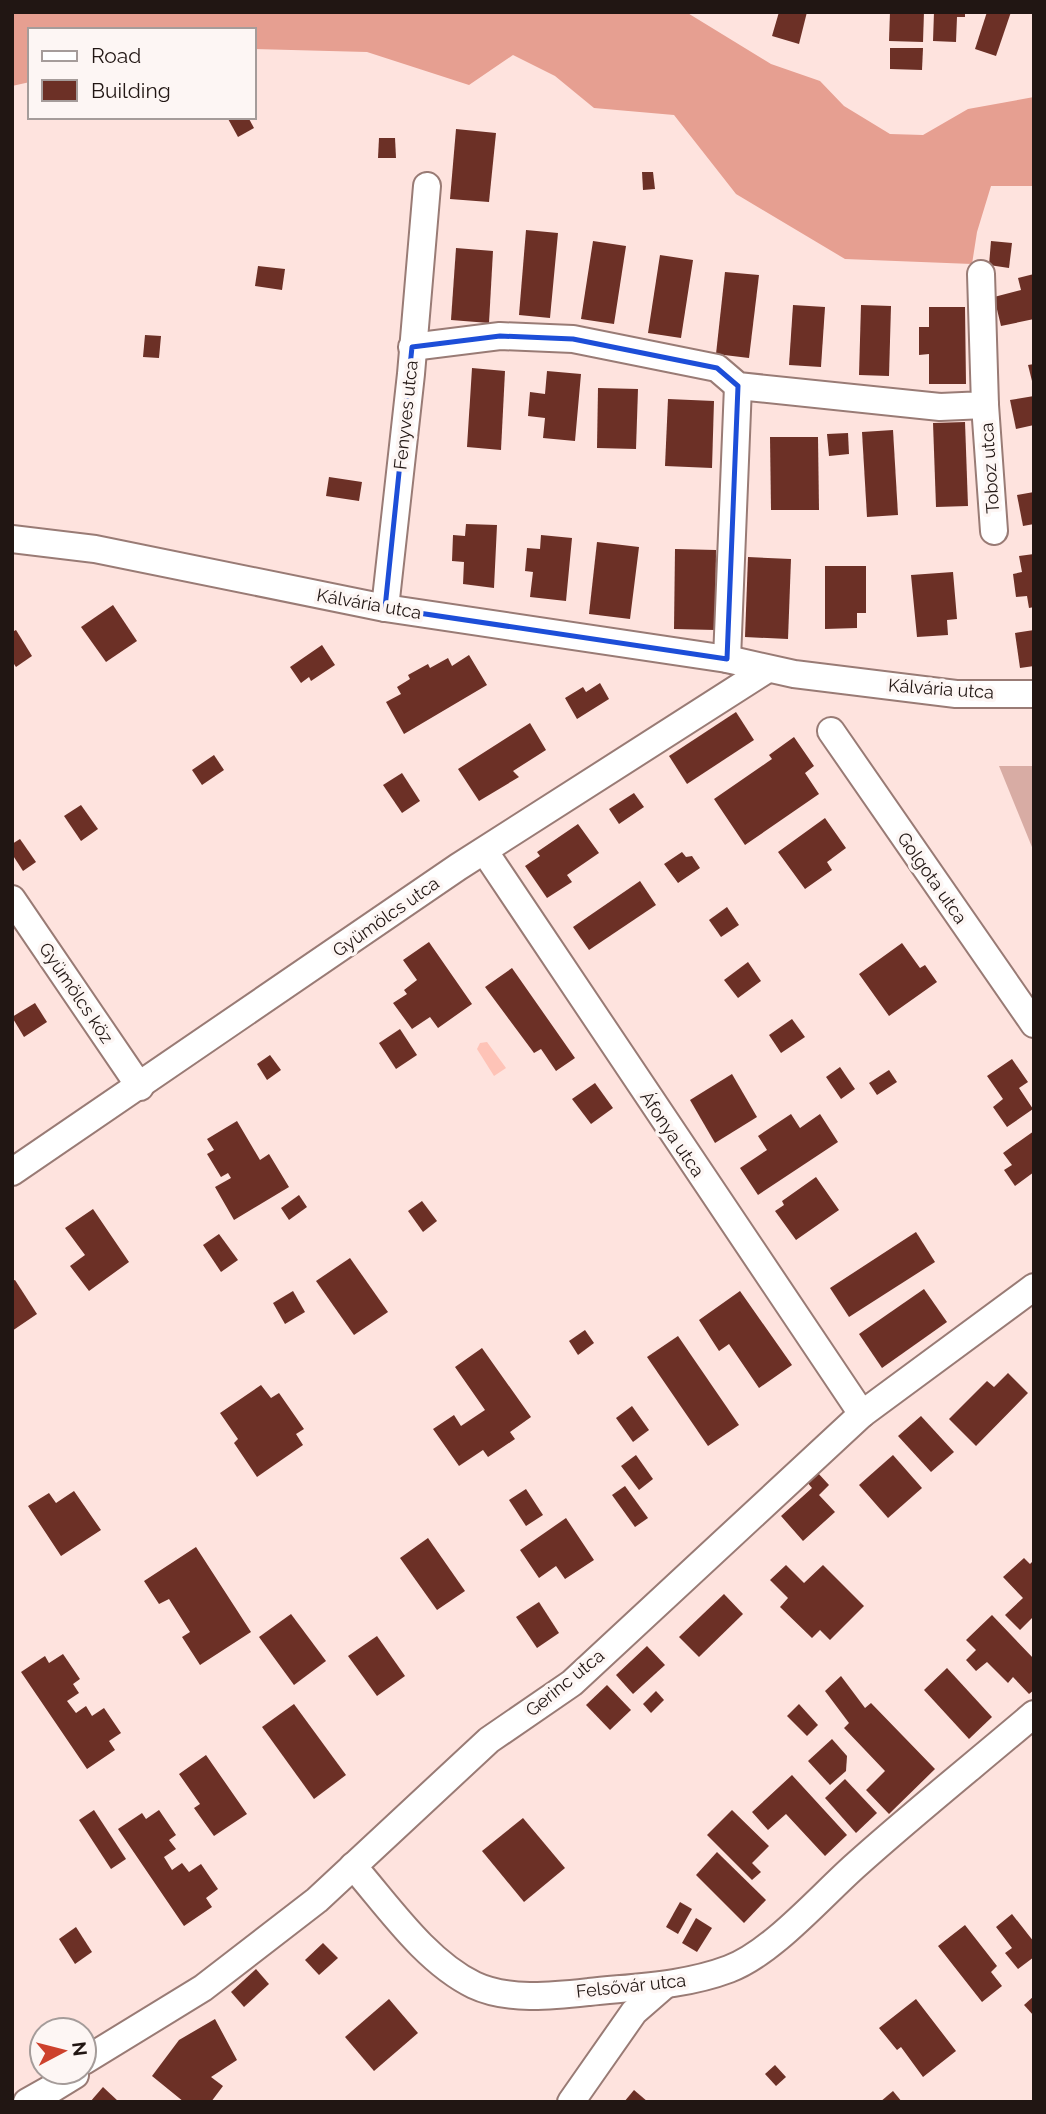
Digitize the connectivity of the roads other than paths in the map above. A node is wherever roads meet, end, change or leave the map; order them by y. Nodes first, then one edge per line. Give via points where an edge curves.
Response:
1 (427, 186) dead end
2 (981, 274) dead end
3 (412, 347) junction
4 (738, 386) junction
5 (985, 405) junction
6 (994, 531) dead end
7 (12, 539) edge
8 (385, 608) junction
9 (727, 659) junction
10 (766, 670) junction
11 (1034, 694) edge
12 (831, 731) dead end
13 (485, 852) junction
14 (12, 899) edge
15 (1034, 1024) edge
16 (140, 1087) junction
17 (12, 1172) edge
18 (1034, 1287) edge
19 (862, 1414) junction
20 (1034, 1714) edge
21 (353, 1866) junction
22 (665, 1985) junction
23 (98, 2052) edge
24 (43, 2086) edge
25 (17, 2102) edge
26 (571, 2102) edge

1 - 3 street
2 - 5 street
3 - 4 street, Fenyves utca via 500,336 573,339 717,368
3 - 8 street, Fenyves utca
4 - 5 street, Fenyves utca via 940,407
4 - 9 street
5 - 6 street, Toboz utca
7 - 8 street, Kálvária utca via 95,550
8 - 9 street, Kálvária utca
9 - 10 street, Kálvária utca
10 - 11 street, Kálvária utca via 956,694
10 - 13 street, Gyümölcs utca
12 - 15 street, Golgota utca
13 - 16 street, Gyümölcs utca
13 - 19 street, Áfonya utca
14 - 16 street, Gyümölcs köz
16 - 17 street, Gyümölcs utca
18 - 19 street, Gerinc utca
19 - 21 street, Gerinc utca via 572,1683 489,1740
20 - 22 street, Felsővár utca via 751,1958 731,1969
21 - 22 street, Felsővár utca via 441,1962 473,1984 501,1994 532,1995
21 - 23 street, Gerinc utca via 317,1900 203,1987
22 - 26 street via 634,2012
24 - 25 street

